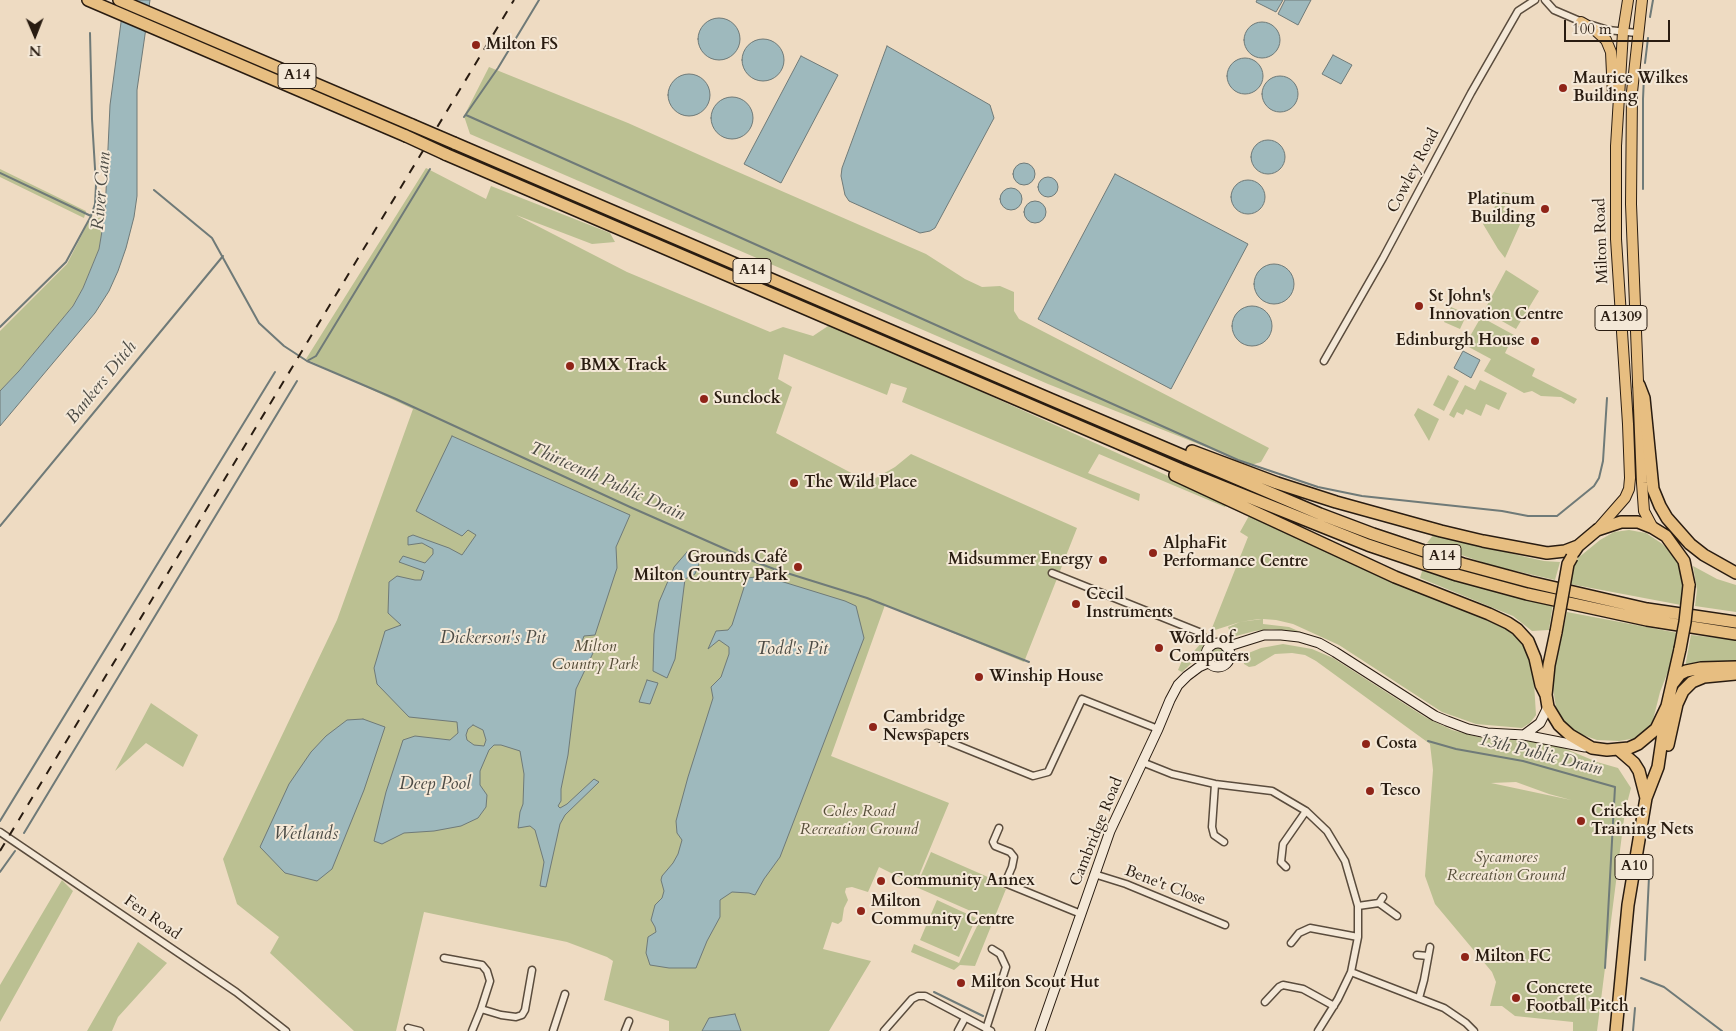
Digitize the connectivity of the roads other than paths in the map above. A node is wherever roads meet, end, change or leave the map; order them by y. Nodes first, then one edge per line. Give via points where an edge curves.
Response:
1 (119, 0) edge
2 (1535, 0) edge
3 (1544, 0) edge
4 (1628, 0) edge
5 (1642, 0) edge
6 (91, 1) edge
7 (1581, 22) junction
8 (1623, 32) junction
9 (1637, 33) junction
10 (1616, 146) junction
11 (1324, 361) dead end
12 (1639, 385) junction
13 (1117, 442) junction
14 (1161, 446) junction
15 (1653, 528) junction
16 (1597, 530) junction
17 (1666, 536) junction
18 (1578, 546) junction
19 (1052, 573) dead end
20 (1736, 573) edge
21 (1736, 578) edge
22 (1736, 622) edge
23 (1736, 634) edge
24 (1211, 646) junction
25 (1226, 647) junction
26 (1208, 662) junction
27 (1736, 667) edge
28 (1736, 674) edge
29 (1672, 684) junction
30 (1546, 695) junction
31 (1667, 706) junction
32 (1548, 707) junction
33 (1158, 729) junction
34 (927, 733) dead end
35 (1524, 735) junction
36 (1592, 748) junction
37 (1619, 750) junction
38 (1142, 762) junction
39 (1658, 767) junction
40 (1215, 784) junction
41 (1646, 798) junction
42 (1306, 811) junction
43 (999, 828) dead end
44 (0, 832) edge
45 (1224, 842) dead end
46 (1286, 867) dead end
47 (1094, 874) junction
48 (1383, 897) dead end
49 (1379, 903) junction
50 (1358, 906) junction
51 (1081, 914) junction
52 (1397, 916) dead end
53 (1225, 925) dead end
54 (1358, 937) junction
55 (1291, 943) dead end
56 (1430, 947) dead end
57 (992, 949) dead end
58 (1417, 955) dead end
59 (1428, 956) junction
60 (444, 958) dead end
61 (532, 970) dead end
62 (1351, 972) junction
63 (565, 994) dead end
64 (1419, 998) junction
65 (1265, 1002) dead end
66 (1334, 1006) junction
67 (481, 1009) junction
68 (965, 1018) junction
69 (629, 1021) dead end
70 (408, 1028) dead end
71 (988, 1030) edge
72 (286, 1031) edge
73 (420, 1031) edge
74 (472, 1031) edge
75 (553, 1031) edge
76 (625, 1031) edge
77 (884, 1031) edge
78 (958, 1031) edge
79 (1040, 1031) edge
80 (1318, 1031) edge
81 (1474, 1031) edge
82 (1616, 1031) edge

1 - 14 highway, A14, bridge
2 - 11 street, Cowley Road via 1518,11
3 - 7 street via 1554,10
4 - 8 main road, Milton Road / A1309
5 - 9 main road, Milton Road / A1309
6 - 13 highway, A14, bridge
7 - 8 street
7 - 10 main road, A1309 via 1606,40 1611,52
8 - 9 street
8 - 10 main road, Milton Road / A1309
9 - 12 main road, Milton Road / A1309 via 1632,92 1631,204
10 - 16 main road, Milton Road / A1309 via 1616,239 1630,478 1624,498
12 - 15 main road, Milton Road / A1309 via 1644,511
12 - 20 highway via 1644,398 1653,489 1660,506 1690,544
13 - 23 highway, A14 via 1316,525 1458,575 1584,607
13 - 30 highway, A14 via 1135,456 1206,490 1395,577 1508,623 1528,641
14 - 18 highway, A14 via 1188,450 1277,483 1441,532 1547,553
14 - 22 highway, A14 via 1320,514 1463,564 1647,608
15 - 16 highway via 1626,521
15 - 17 highway
16 - 18 highway
17 - 21 highway via 1697,558
17 - 29 highway, bridge via 1684,561 1689,585
18 - 30 highway, bridge via 1568,564
19 - 24 street via 1199,632
24 - 25 street
24 - 26 street via 1206,654
25 - 26 street via 1230,656 1224,665 1216,667
25 - 35 street via 1264,635 1299,637 1335,652 1447,722 1486,733
26 - 33 street, Cambridge Road via 1178,686
27 - 29 highway via 1686,671
28 - 39 highway via 1704,677 1683,691 1677,704 1666,756
29 - 31 highway
30 - 32 highway
31 - 37 highway via 1651,734 1638,744
31 - 39 highway, A10
32 - 35 street via 1540,723
32 - 36 highway via 1559,725
33 - 34 street via 1082,698 1048,772 1033,776
33 - 38 street, Cambridge Road
35 - 36 street
36 - 37 highway
37 - 41 highway, A10 via 1639,771
38 - 40 street via 1172,774
38 - 47 street, Cambridge Road
39 - 41 highway, A10
40 - 42 street via 1272,791
40 - 45 street via 1212,826 1214,835
41 - 82 highway, A10 via 1628,905
42 - 46 street via 1283,844 1281,862
42 - 50 street via 1328,831 1345,861
43 - 51 street via 993,842 995,846 1014,857 1005,883
44 - 72 street, Fen Road via 236,992
47 - 51 street, Cambridge Road
47 - 53 street, Bene't Close
48 - 49 street
49 - 50 street
49 - 52 street
50 - 54 street
51 - 79 street, Cambridge Road
54 - 55 street via 1310,928 1297,931
54 - 62 street
56 - 59 street
57 - 71 street via 1000,954 1006,968
58 - 59 street
59 - 64 street
60 - 67 street via 482,965 487,971 490,981
61 - 67 street via 522,1015 500,1015
62 - 64 street
62 - 66 street
63 - 75 street
64 - 81 street via 1444,1008
65 - 66 street via 1283,986 1303,989
66 - 80 street
67 - 74 street
68 - 71 street
68 - 77 street via 925,996 918,996
68 - 78 street
69 - 76 street
70 - 73 street

